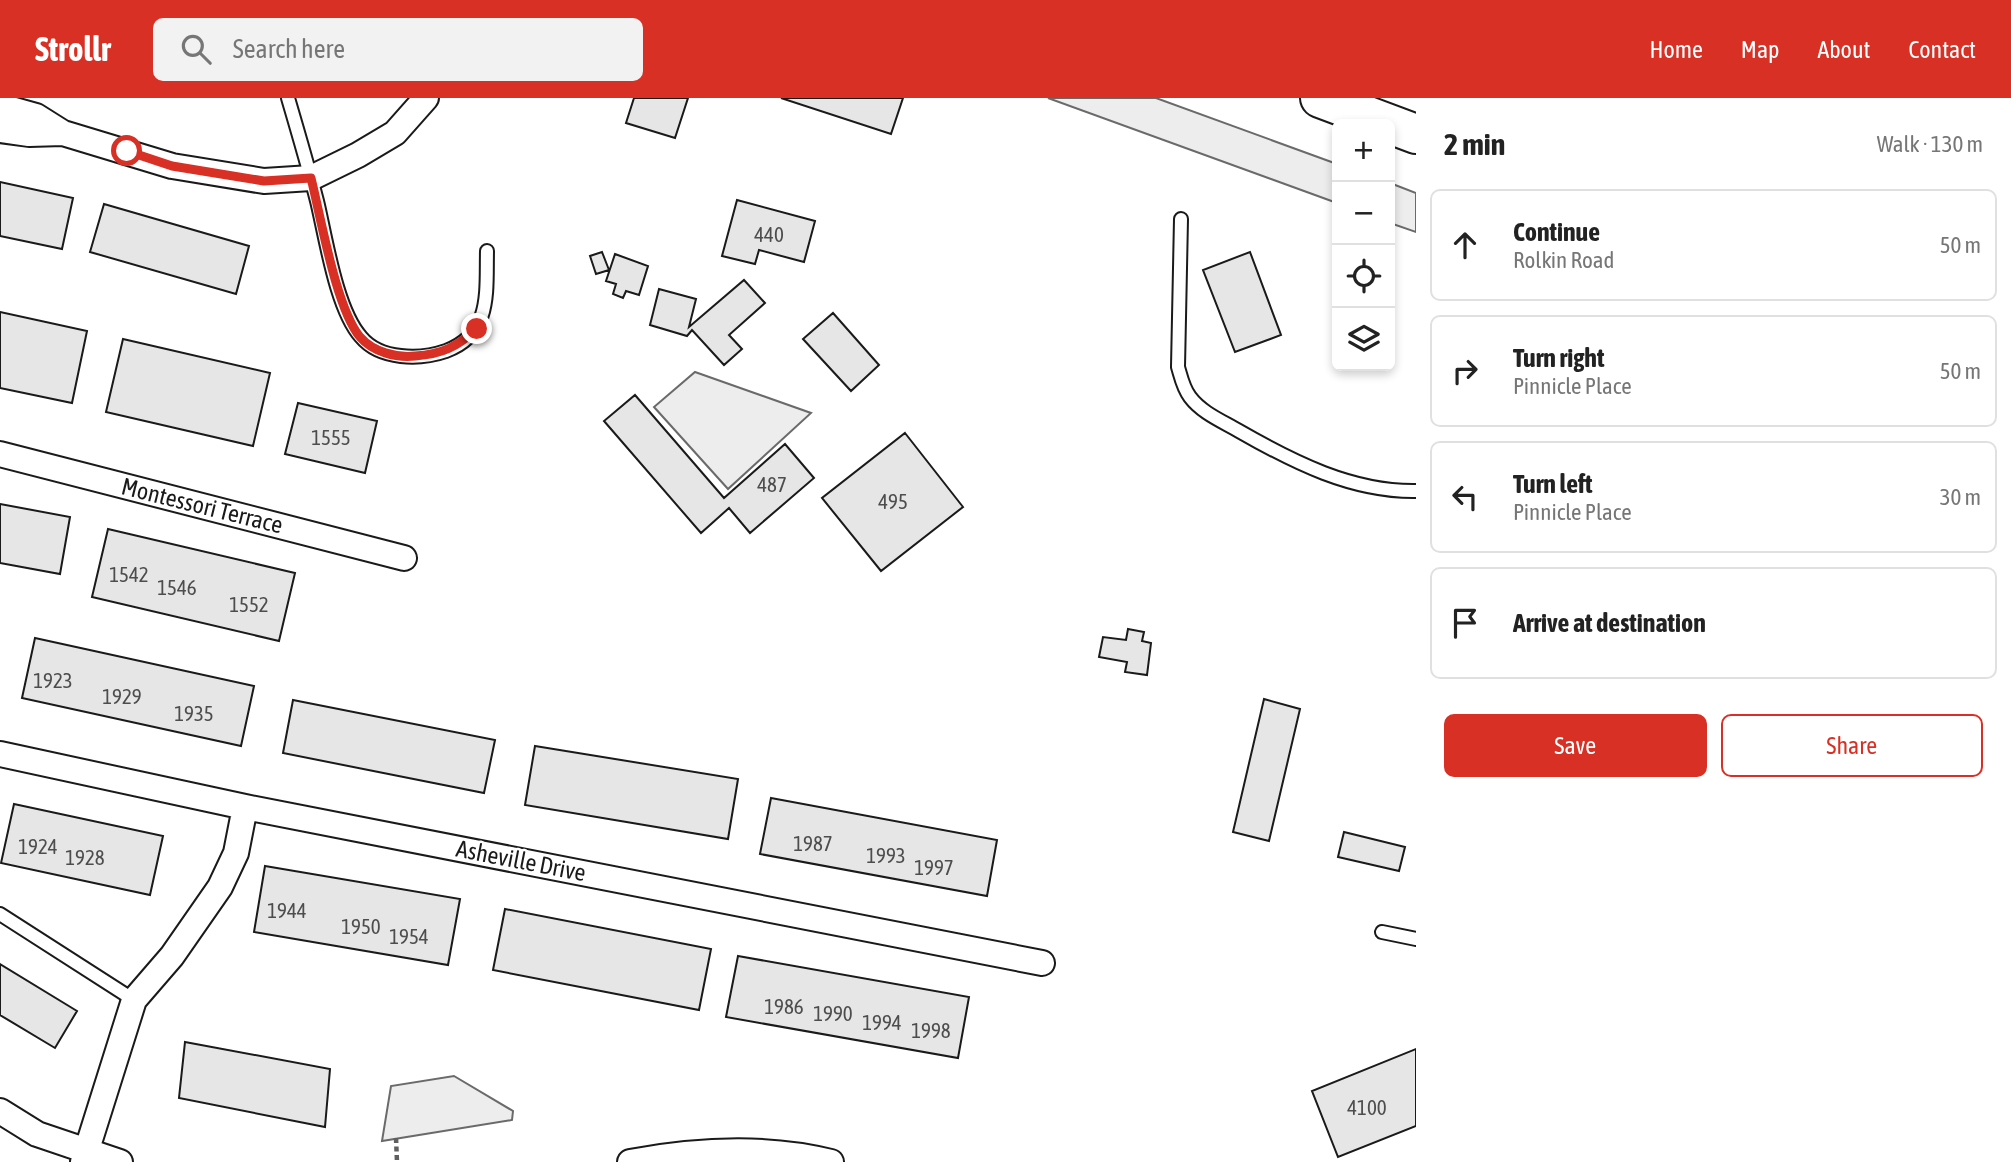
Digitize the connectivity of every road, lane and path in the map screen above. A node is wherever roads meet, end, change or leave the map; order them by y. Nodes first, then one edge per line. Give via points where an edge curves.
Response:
1 (288, 98) edge
2 (426, 98) edge
3 (1320, 98) edge
4 (0, 106) edge
5 (0, 130) edge
6 (63, 133) junction
7 (1416, 134) edge
8 (311, 178) junction
9 (1181, 219) dead end
10 (487, 251) dead end
11 (0, 454) edge
12 (1416, 491) edge
13 (404, 558) dead end
14 (0, 754) edge
15 (245, 807) junction
16 (0, 914) edge
17 (1382, 932) dead end
18 (1416, 939) edge
19 (1042, 963) dead end
20 (134, 1000) junction
21 (0, 1111) edge
22 (396, 1138) dead end
23 (84, 1156) edge
24 (120, 1162) edge
25 (397, 1162) edge
26 (630, 1162) edge
27 (831, 1162) edge

1 - 8 lane
2 - 8 street via 395,132
3 - 7 highway
4 - 6 street via 36,116
5 - 6 street
6 - 8 street via 185,168 264,181
8 - 10 lane via 349,320 362,339 382,352 407,357 447,351 477,329 486,305
9 - 12 lane via 1178,367 1191,398 1206,412 1284,457 1342,480
11 - 13 street, Montessori Terrace
14 - 15 street, Asheville Drive
15 - 19 street, Asheville Drive
15 - 20 street via 236,853 220,887 172,956
16 - 20 lane
17 - 18 lane
20 - 23 street
21 - 23 street
22 - 25 path
23 - 24 street
26 - 27 street via 716,1152

